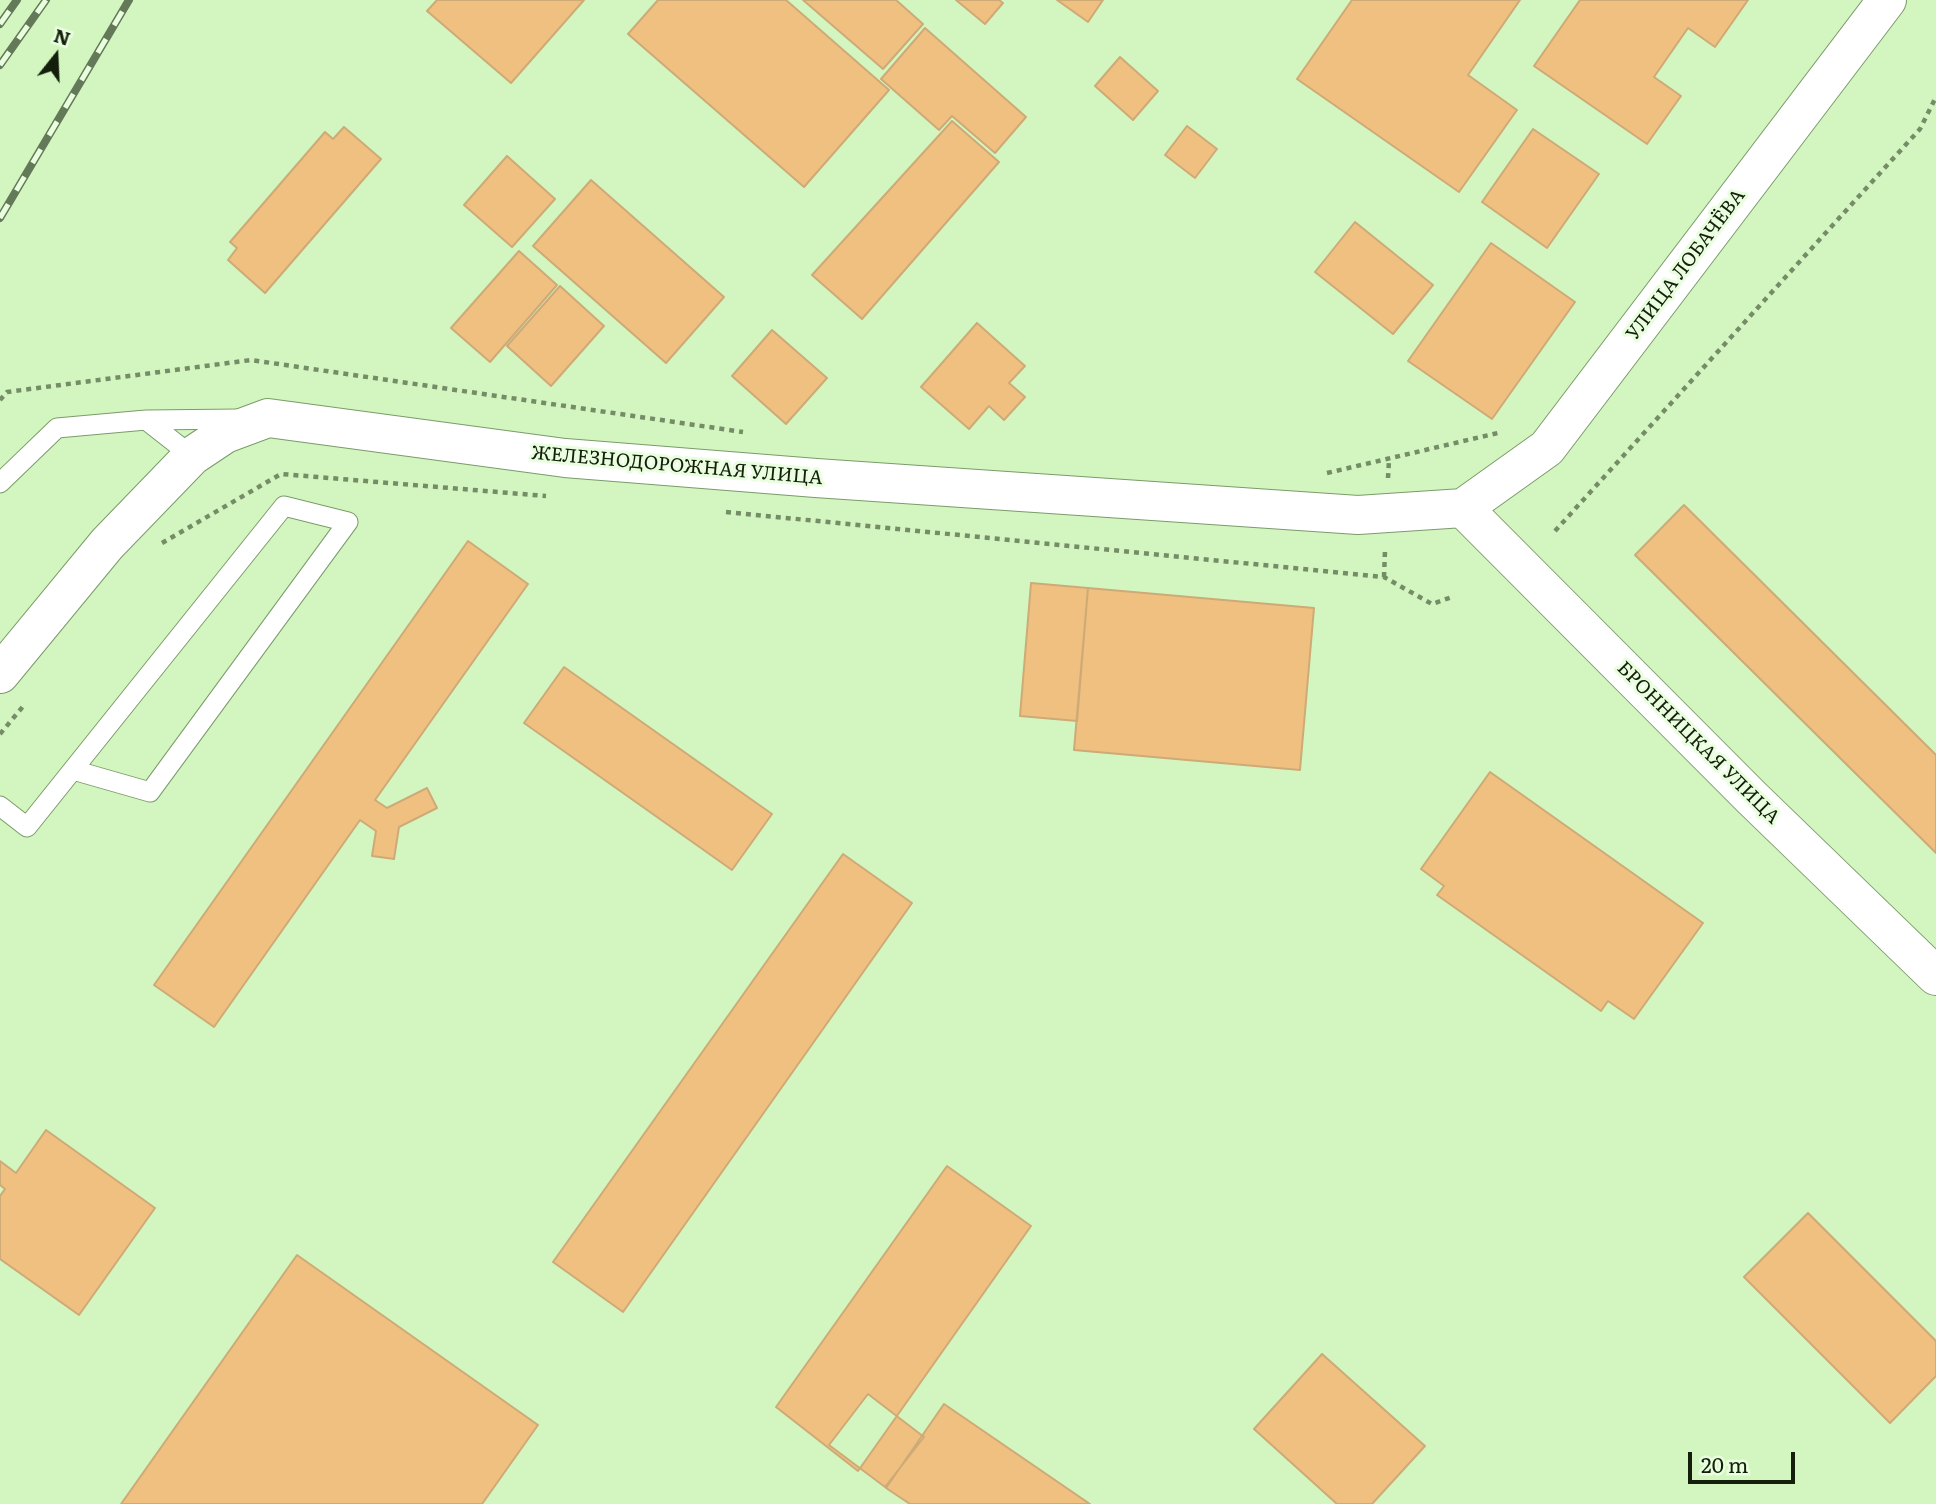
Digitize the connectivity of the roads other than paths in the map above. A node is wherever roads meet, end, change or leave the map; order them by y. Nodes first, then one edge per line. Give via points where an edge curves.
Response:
1 (1887, 0) edge
2 (268, 418) junction
3 (146, 420) junction
4 (192, 456) junction
5 (0, 483) edge
6 (1463, 508) junction
7 (0, 674) edge
8 (72, 770) junction
9 (0, 806) edge
10 (1936, 976) edge

1 - 6 main road, УЛИЦА ЛОБАЧЁВА via 1547,447
2 - 3 lane
2 - 4 main road, ЖЕЛЕЗНОДОРОЖНАЯ УЛИЦА via 225,434
2 - 6 main road, ЖЕЛЕЗНОДОРОЖНАЯ УЛИЦА via 565,458 816,478 1358,515
3 - 4 lane
3 - 5 lane via 57,428
4 - 7 main road, ЖЕЛЕЗНОДОРОЖНАЯ УЛИЦА via 107,544
6 - 10 main road, БРОННИЦКАЯ УЛИЦА
8 - 8 lane via 284,506 348,522 150,792
8 - 9 lane via 27,827

